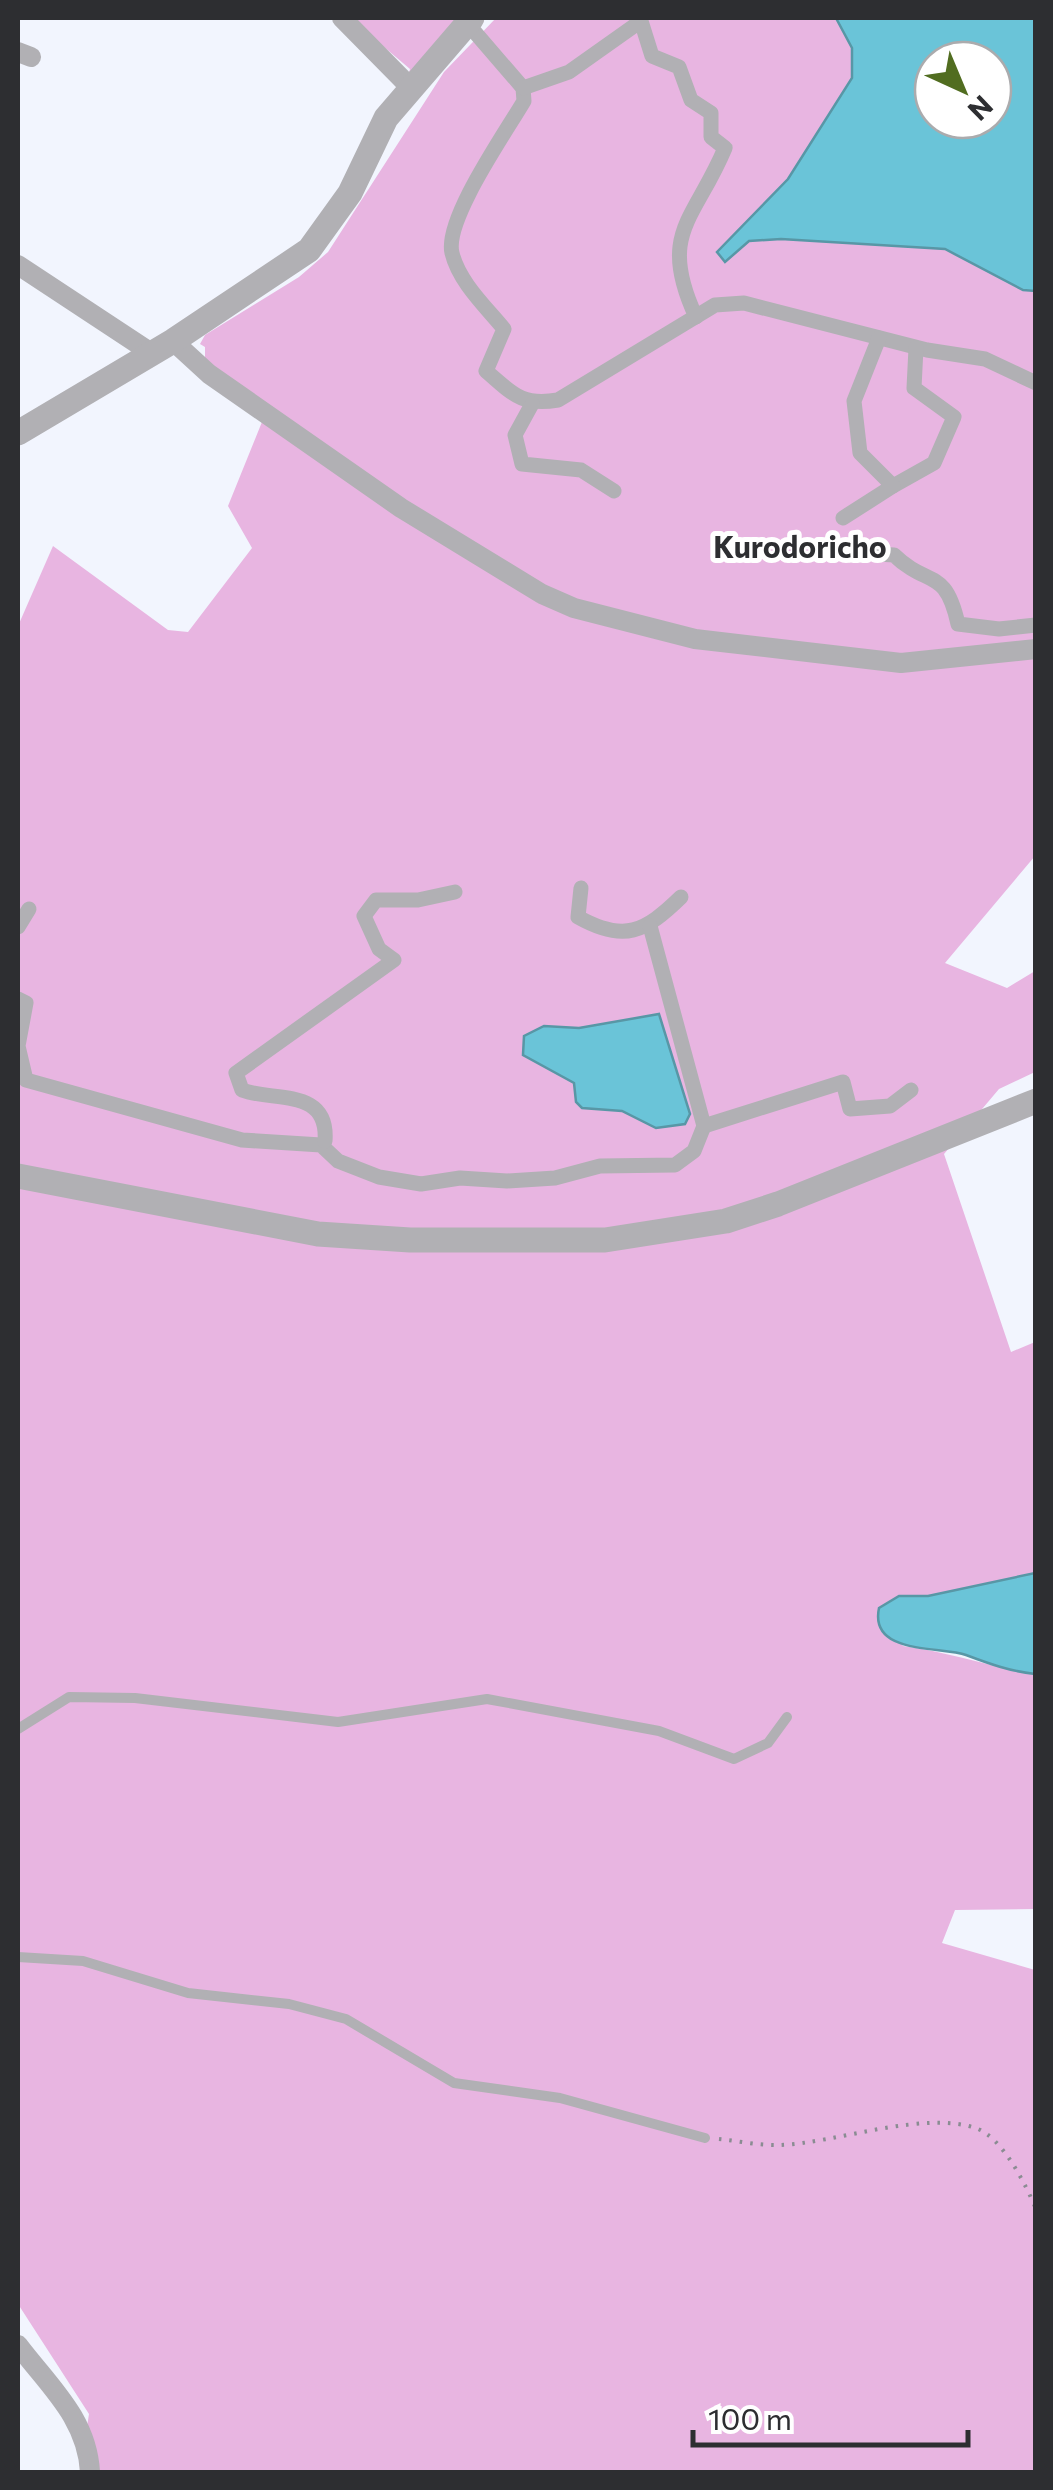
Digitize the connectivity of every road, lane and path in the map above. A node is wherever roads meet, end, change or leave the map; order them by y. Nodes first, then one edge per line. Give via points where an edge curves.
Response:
1 (342, 18) edge
2 (470, 20) edge
3 (409, 86) junction
4 (522, 88) junction
5 (18, 265) edge
6 (696, 318) junction
7 (878, 338) junction
8 (163, 347) junction
9 (916, 348) junction
10 (1036, 383) edge
11 (532, 404) junction
12 (18, 433) edge
13 (893, 486) junction
14 (614, 491) dead end
15 (843, 518) dead end
16 (877, 554) dead end
17 (1036, 626) edge
18 (1036, 649) edge
19 (581, 888) dead end
20 (455, 892) dead end
21 (680, 897) dead end
22 (29, 909) dead end
23 (650, 926) junction
24 (18, 928) edge
25 (18, 999) edge
26 (911, 1090) dead end
27 (1036, 1101) edge
28 (704, 1126) junction
29 (325, 1141) dead end
30 (18, 1176) edge
31 (787, 1717) dead end
32 (18, 1729) edge
33 (18, 1958) edge
34 (705, 2138) joint
35 (1036, 2209) edge
36 (18, 2345) edge
37 (90, 2472) edge

1 - 3 street
2 - 3 street
2 - 4 street
3 - 8 street via 350,194 309,250
4 - 6 street via 569,72 641,21 652,56 679,67 691,100 711,113 711,137 725,148 680,243 679,281
4 - 11 street via 524,102 457,221 451,251 504,330 486,370
5 - 8 street
6 - 7 street via 715,305 744,304
6 - 11 street via 558,400
7 - 9 street
7 - 13 street via 854,401 860,452
8 - 12 street
8 - 18 street via 401,508 574,608 695,639 902,663
9 - 10 street via 985,359
9 - 13 street via 914,388 954,417 934,463
11 - 14 street via 515,436 522,464 582,470
13 - 15 street
16 - 17 street via 930,574 951,594 958,624
19 - 23 street via 578,916 606,932
20 - 29 street via 376,900 364,916 380,950 394,960 236,1073 242,1090 262,1098 295,1096 311,1105
21 - 23 street
22 - 24 street
23 - 28 street
25 - 28 street via 26,1003 18,1046 26,1080 242,1140 321,1145 378,1177 421,1184 507,1181 600,1166 675,1165 694,1151
26 - 28 street via 890,1106 850,1109 842,1082
27 - 30 street via 778,1204 660,1235 605,1240 318,1234
31 - 32 lane via 768,1743 734,1759 660,1731 487,1700 338,1722 69,1696
33 - 34 lane via 83,1961 188,1993 289,2004 346,2020 454,2082 560,2098
34 - 35 path via 780,2145 955,2124 982,2130 1003,2152
36 - 37 street via 74,2414

